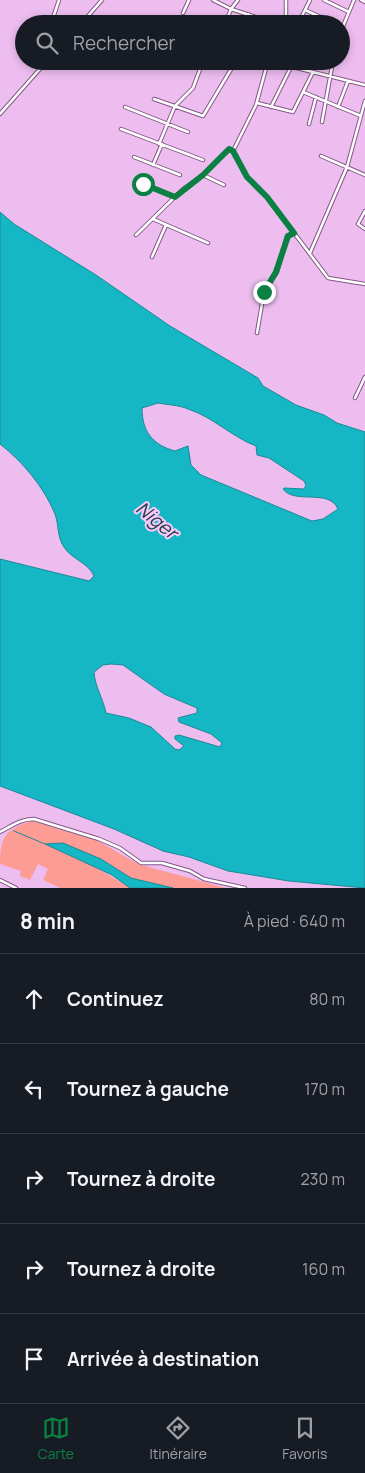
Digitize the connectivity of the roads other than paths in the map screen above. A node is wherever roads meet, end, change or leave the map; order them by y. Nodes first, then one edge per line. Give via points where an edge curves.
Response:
1 (59, 0) edge
2 (102, 0) edge
3 (189, 0) edge
4 (213, 0) edge
5 (238, 0) edge
6 (286, 0) edge
7 (310, 0) edge
8 (324, 0) edge
9 (354, 0) edge
10 (361, 0) edge
11 (365, 2) edge
12 (231, 9) junction
13 (305, 10) junction
14 (350, 12) junction
15 (183, 13) dead end
16 (248, 14) joint
17 (54, 15) edge
18 (89, 15) edge
19 (229, 15) edge
20 (251, 15) edge
21 (286, 15) edge
22 (302, 15) edge
23 (316, 15) edge
24 (348, 15) edge
25 (39, 70) edge
26 (200, 70) edge
27 (231, 70) edge
28 (266, 70) edge
29 (290, 70) edge
30 (304, 70) edge
31 (331, 70) edge
32 (313, 72) junction
33 (330, 76) junction
34 (348, 81) junction
35 (365, 85) edge
36 (303, 92) junction
37 (316, 97) junction
38 (154, 99) dead end
39 (365, 101) edge
40 (326, 102) junction
41 (257, 103) junction
42 (364, 105) edge
43 (175, 106) junction
44 (271, 107) junction
45 (338, 107) junction
46 (125, 108) dead end
47 (0, 114) edge
48 (361, 116) junction
49 (322, 122) dead end
50 (167, 124) junction
51 (309, 124) dead end
52 (121, 129) dead end
53 (188, 132) dead end
54 (160, 144) junction
55 (233, 151) junction
56 (321, 156) dead end
57 (134, 157) dead end
58 (202, 160) dead end
59 (154, 165) junction
60 (347, 167) junction
61 (365, 174) edge
62 (180, 175) dead end
63 (203, 175) junction
64 (143, 184) dead end
65 (224, 185) dead end
66 (175, 197) junction
67 (365, 211) edge
68 (153, 219) junction
69 (166, 225) junction
70 (365, 230) edge
71 (294, 233) junction
72 (136, 235) dead end
73 (208, 243) dead end
74 (310, 253) junction
75 (152, 257) dead end
76 (365, 284) edge
77 (258, 333) dead end
78 (365, 377) edge
79 (355, 398) dead end
80 (0, 832) edge
81 (0, 880) edge
82 (16, 888) edge
83 (245, 888) edge

1 - 17 street
2 - 18 street
3 - 15 street
4 - 12 street
5 - 12 street
6 - 21 street
7 - 13 street
8 - 14 street
9 - 14 street
10 - 11 street
12 - 16 street
12 - 19 street
13 - 22 street
13 - 23 street
14 - 24 street
16 - 20 street
25 - 47 street
26 - 43 street via 193,88
27 - 43 street via 203,116
28 - 41 street
29 - 44 street
30 - 32 street
31 - 33 street
32 - 33 street
32 - 36 street
33 - 34 street
33 - 40 street
34 - 35 street
34 - 45 street
36 - 37 street
36 - 44 street via 293,112
37 - 40 street
37 - 51 street
38 - 43 street
39 - 42 street
40 - 45 street
40 - 49 street
41 - 44 street
41 - 55 street
42 - 48 street
43 - 50 street
45 - 48 street
46 - 50 street
48 - 60 street
50 - 53 street
50 - 54 street
52 - 54 street
54 - 58 street
54 - 59 street
55 - 63 street via 229,149
55 - 71 street via 247,177
56 - 60 street
57 - 59 street
59 - 62 street
60 - 61 street
60 - 74 street
63 - 65 street
63 - 66 street
64 - 66 street
66 - 68 street
67 - 70 street via 358,224
68 - 69 street
68 - 72 street
69 - 73 street
69 - 75 street
71 - 74 street
71 - 77 street via 288,236 276,272 264,292
74 - 76 street via 328,278
78 - 79 street
80 - 83 street via 14,823 34,819 99,839 120,848 141,863 162,863 204,879
81 - 82 street

